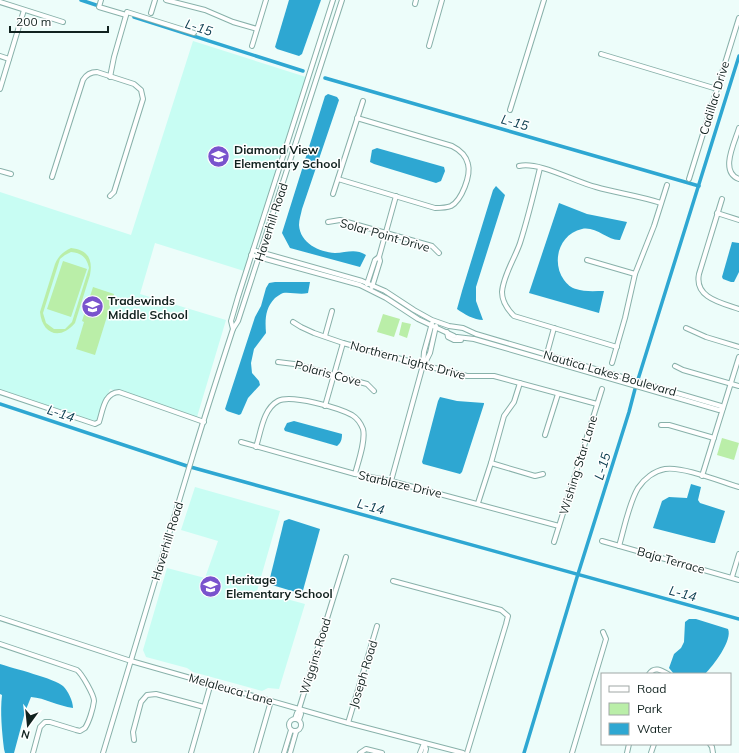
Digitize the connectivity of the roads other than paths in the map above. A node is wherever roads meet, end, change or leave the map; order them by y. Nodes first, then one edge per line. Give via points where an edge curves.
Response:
1 (101, 0) edge
2 (155, 0) edge
3 (166, 0) edge
4 (266, 0) edge
5 (333, 0) edge
6 (342, 0) edge
7 (442, 0) edge
8 (544, 0) edge
9 (0, 2) edge
10 (24, 10) junction
11 (151, 12) dead end
12 (126, 14) junction
13 (739, 18) edge
14 (63, 22) dead end
15 (257, 29) junction
16 (194, 34) dead end
17 (252, 46) dead end
18 (429, 46) dead end
19 (601, 54) dead end
20 (0, 56) edge
21 (9, 59) junction
22 (310, 73) junction
23 (318, 76) junction
24 (110, 77) junction
25 (0, 89) edge
26 (717, 89) junction
27 (363, 101) dead end
28 (510, 110) dead end
29 (357, 118) junction
30 (739, 128) edge
31 (520, 166) dead end
32 (540, 168) junction
33 (0, 171) edge
34 (11, 174) dead end
35 (52, 178) dead end
36 (338, 179) junction
37 (690, 179) dead end
38 (739, 179) edge
39 (667, 185) dead end
40 (333, 194) dead end
41 (110, 196) dead end
42 (396, 196) junction
43 (722, 199) dead end
44 (661, 203) junction
45 (717, 213) junction
46 (739, 220) edge
47 (328, 222) dead end
48 (386, 234) junction
49 (253, 250) junction
50 (262, 252) junction
51 (440, 253) dead end
52 (252, 255) junction
53 (379, 256) junction
54 (260, 258) junction
55 (587, 260) dead end
56 (636, 274) junction
57 (367, 283) junction
58 (373, 285) junction
59 (366, 288) junction
60 (371, 290) junction
61 (739, 308) edge
62 (332, 311) dead end
63 (293, 322) dead end
64 (433, 324) junction
65 (554, 328) junction
66 (686, 328) dead end
67 (233, 329) junction
68 (447, 332) junction
69 (325, 336) junction
70 (473, 339) junction
71 (343, 343) junction
72 (617, 347) junction
73 (739, 347) edge
74 (546, 357) junction
75 (739, 357) edge
76 (278, 362) dead end
77 (612, 363) dead end
78 (423, 365) junction
79 (675, 366) dead end
80 (334, 375) junction
81 (520, 383) junction
82 (731, 384) junction
83 (739, 386) edge
84 (602, 389) dead end
85 (374, 391) dead end
86 (0, 392) edge
87 (558, 394) junction
88 (597, 404) junction
89 (326, 406) junction
90 (723, 408) junction
91 (204, 422) junction
92 (661, 425) dead end
93 (545, 435) dead end
94 (714, 438) junction
95 (241, 442) dead end
96 (256, 446) junction
97 (491, 463) junction
98 (355, 474) junction
99 (543, 474) dead end
100 (702, 476) junction
101 (391, 481) junction
102 (739, 487) edge
103 (478, 504) junction
104 (559, 526) junction
105 (602, 541) dead end
106 (554, 542) dead end
107 (619, 546) junction
108 (739, 554) edge
109 (346, 557) dead end
110 (732, 578) junction
111 (739, 580) edge
112 (393, 581) dead end
113 (0, 618) edge
114 (377, 626) dead end
115 (603, 632) dead end
116 (0, 644) edge
117 (131, 661) junction
118 (650, 673) edge
119 (666, 673) edge
120 (211, 684) junction
121 (271, 701) junction
122 (204, 707) junction
123 (300, 709) junction
124 (297, 720) junction
125 (348, 723) junction
126 (291, 730) junction
127 (296, 732) junction
128 (134, 740) dead end
129 (424, 743) junction
130 (33, 753) edge
131 (103, 753) edge
132 (191, 753) edge
133 (256, 753) edge
134 (284, 753) edge
135 (290, 753) edge
136 (360, 753) edge
137 (382, 753) edge
138 (420, 753) edge
139 (425, 753) edge
140 (463, 753) edge
141 (467, 753) edge
142 (572, 753) edge

1 - 12 street via 98,7
2 - 11 street
3 - 15 street via 205,10
4 - 15 street
5 - 22 street, Haverhill Road
6 - 23 street, Haverhill Road
7 - 18 street
8 - 28 street
9 - 10 street
10 - 14 street
10 - 21 street
12 - 16 street
12 - 24 street
13 - 26 street, Cadillac Drive
15 - 17 street
19 - 26 street
20 - 21 street
21 - 25 street
22 - 23 street
22 - 49 street, Haverhill Road
23 - 50 street, Haverhill Road
24 - 35 street via 94,72 84,78
24 - 41 street via 136,85 143,97 114,192
26 - 37 street, Cadillac Drive
27 - 29 street
29 - 36 street
29 - 42 street via 452,146 465,156 469,172 462,194 451,206 435,208
30 - 38 street via 728,166 732,175
31 - 32 street via 527,164
32 - 44 street via 594,187
32 - 65 street via 528,219 502,293 505,305 514,316
33 - 34 street
36 - 40 street
36 - 42 street
39 - 44 street
42 - 48 street
43 - 45 street
44 - 56 street
45 - 46 street
45 - 61 street via 699,274 699,284 706,296 712,300
47 - 48 street, Solar Point Drive via 340,220
48 - 51 street, Solar Point Drive via 432,246
48 - 53 street
49 - 50 street, Nautica Lakes Boulevard
49 - 52 street, Haverhill Road
50 - 54 street, Haverhill Road
50 - 57 street, Nautica Lakes Boulevard
52 - 54 street, Nautica Lakes Boulevard
52 - 67 street, Haverhill Road via 231,321
53 - 57 street via 375,260
53 - 58 street
54 - 59 street, Nautica Lakes Boulevard
54 - 67 street, Haverhill Road
55 - 56 street
56 - 72 street
57 - 58 street, Nautica Lakes Boulevard
57 - 59 street
58 - 60 street
58 - 64 street, Nautica Lakes Boulevard via 389,293
59 - 60 street, Nautica Lakes Boulevard
60 - 64 street, Nautica Lakes Boulevard via 418,319
62 - 69 street
63 - 69 street, Northern Lights Drive
64 - 68 street, Nautica Lakes Boulevard
64 - 74 street, Nautica Lakes Boulevard via 438,322 463,328
64 - 78 street via 424,352
65 - 72 street
65 - 74 street
66 - 73 street
67 - 91 street, Haverhill Road
68 - 70 street, Nautica Lakes Boulevard via 455,337
68 - 70 street, Nautica Lakes Boulevard via 448,337 454,340
69 - 71 street, Northern Lights Drive
70 - 74 street, Nautica Lakes Boulevard
71 - 78 street, Northern Lights Drive
71 - 80 street
72 - 77 street
74 - 90 street, Nautica Lakes Boulevard via 719,410
75 - 82 street
76 - 80 street, Polaris Cove
78 - 81 street, Northern Lights Drive via 467,376 494,376
78 - 101 street
79 - 82 street
80 - 85 street, Polaris Cove via 367,384
80 - 89 street
81 - 87 street, Northern Lights Drive
81 - 97 street via 514,402 504,416
82 - 83 street
82 - 90 street
84 - 88 street, Wishing Star Lane
86 - 91 street via 95,424 99,422 108,396 119,392
87 - 88 street, Northern Lights Drive
87 - 93 street
88 - 104 street, Wishing Star Lane
89 - 96 street via 288,398 279,401 271,406 266,414
89 - 98 street via 353,415 360,422 363,439
90 - 94 street
91 - 117 street, Haverhill Road
92 - 94 street
94 - 100 street
95 - 96 street, Starblaze Drive
96 - 98 street, Starblaze Drive
97 - 99 street via 535,476
97 - 103 street
98 - 101 street, Starblaze Drive
100 - 102 street
100 - 107 street via 678,469 665,469 649,477 638,489 633,500
101 - 103 street, Starblaze Drive
103 - 104 street, Starblaze Drive
104 - 106 street, Wishing Star Lane
105 - 107 street, Baja Terrace
107 - 110 street, Baja Terrace
108 - 110 street
109 - 123 street, Wiggins Road
110 - 111 street, Baja Terrace
112 - 141 street via 501,610 508,616
113 - 117 street, Melaleuca Lane
114 - 125 street, Joseph Road
115 - 142 street via 606,639
116 - 130 street via 77,670 93,697 85,728 80,731 45,722 40,727
117 - 120 street, Melaleuca Lane
117 - 131 street, Haverhill Road
118 - 119 street via 655,669
120 - 121 street, Melaleuca Lane
120 - 122 street
121 - 123 street, Melaleuca Lane
121 - 133 street
122 - 128 street via 156,694 147,695 141,702 133,732
122 - 132 street
123 - 124 street, Wiggins Road via 301,714
123 - 125 street, Melaleuca Lane
124 - 126 street via 289,724
124 - 127 street via 301,727
125 - 129 street, Melaleuca Lane
126 - 127 street
126 - 134 street
127 - 135 street
129 - 138 street
129 - 139 street
129 - 140 street, Melaleuca Lane
136 - 137 street via 368,749

